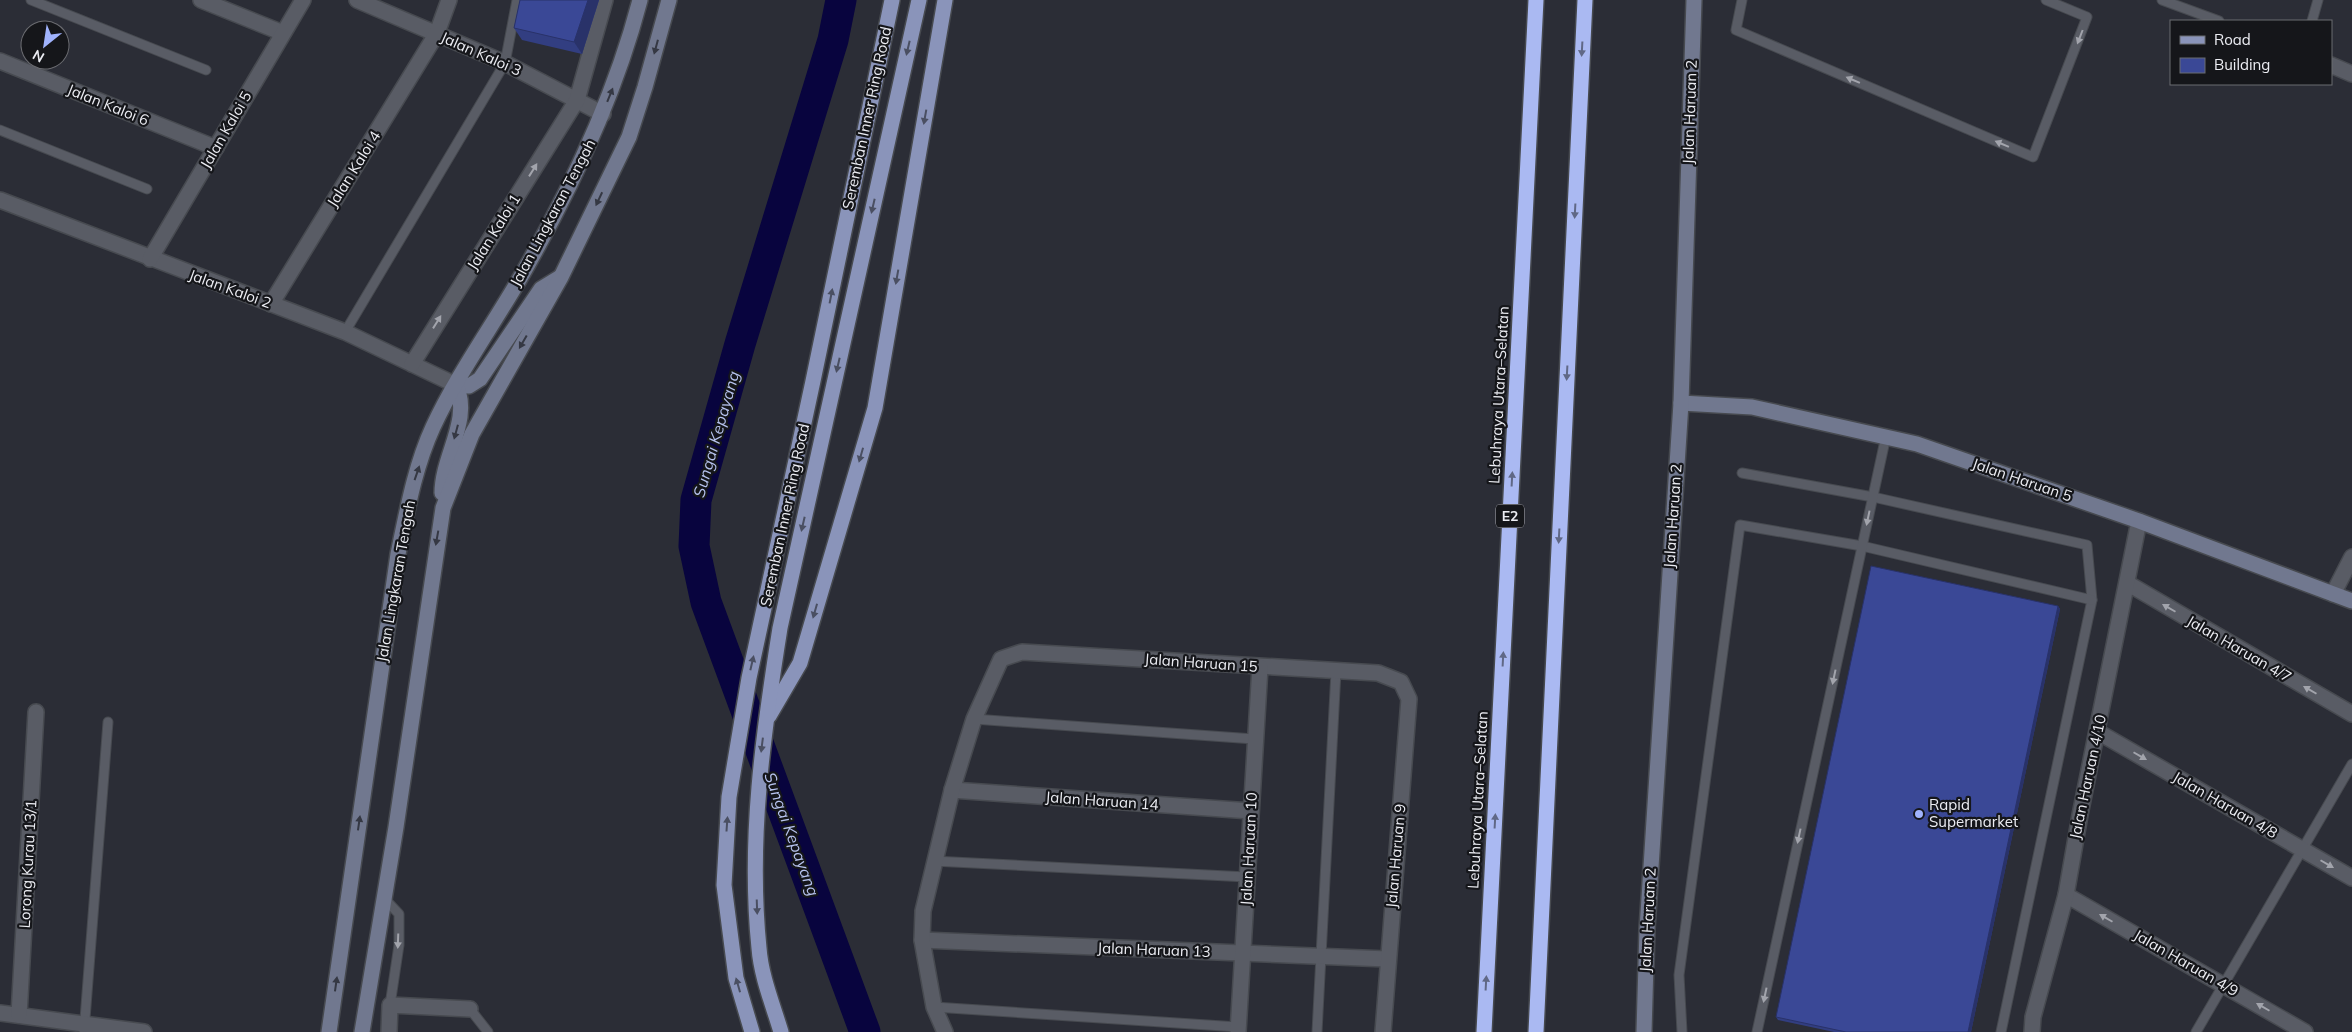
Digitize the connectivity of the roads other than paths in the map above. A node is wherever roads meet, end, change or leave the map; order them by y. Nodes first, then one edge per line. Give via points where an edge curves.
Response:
1 (31, 0) edge
2 (201, 0) edge
3 (303, 0) edge
4 (357, 0) edge
5 (449, 0) edge
6 (518, 0) edge
7 (605, 0) edge
8 (640, 0) edge
9 (669, 0) edge
10 (892, 0) edge
11 (919, 0) edge
12 (945, 0) edge
13 (1536, 0) edge
14 (1585, 0) edge
15 (1694, 0) edge
16 (1742, 0) edge
17 (2046, 0) edge
18 (2162, 0) edge
19 (2318, 0) edge
20 (2216, 20) edge
21 (2312, 20) edge
22 (283, 32) junction
23 (437, 34) junction
24 (0, 61) edge
25 (505, 63) junction
26 (2332, 64) edge
27 (206, 70) dead end
28 (2352, 74) edge
29 (577, 100) junction
30 (602, 114) junction
31 (0, 130) edge
32 (216, 148) junction
33 (147, 189) dead end
34 (0, 200) edge
35 (150, 259) junction
36 (561, 277) junction
37 (271, 304) junction
38 (345, 332) junction
39 (412, 364) junction
40 (456, 385) junction
41 (1681, 403) junction
42 (1886, 436) junction
43 (1742, 473) dead end
44 (1872, 497) junction
45 (442, 508) junction
46 (2140, 521) junction
47 (1862, 546) junction
48 (2352, 556) edge
49 (2127, 583) junction
50 (2333, 594) junction
51 (2092, 600) junction
52 (2352, 601) edge
53 (1260, 667) junction
54 (1336, 671) junction
55 (1400, 682) joint
56 (36, 712) dead end
57 (2352, 714) edge
58 (974, 719) junction
59 (108, 722) dead end
60 (765, 724) junction
61 (2098, 732) junction
62 (1254, 739) junction
63 (2352, 764) edge
64 (952, 790) junction
65 (1252, 811) junction
66 (2302, 849) junction
67 (933, 861) junction
68 (1247, 878) junction
69 (2352, 878) edge
70 (2066, 895) junction
71 (384, 898) junction
72 (922, 940) junction
73 (1243, 953) junction
74 (1321, 956) junction
75 (1387, 959) junction
76 (2223, 984) junction
77 (390, 1005) junction
78 (934, 1007) junction
79 (470, 1009) joint
80 (0, 1013) edge
81 (19, 1015) junction
82 (84, 1028) edge
83 (1238, 1029) edge
84 (144, 1032) edge
85 (329, 1032) edge
86 (362, 1032) edge
87 (389, 1032) edge
88 (488, 1032) edge
89 (752, 1032) edge
90 (780, 1032) edge
91 (945, 1032) edge
92 (1317, 1032) edge
93 (1383, 1032) edge
94 (1484, 1032) edge
95 (1536, 1032) edge
96 (1644, 1032) edge
97 (1682, 1032) edge
98 (1756, 1032) edge
99 (2002, 1032) edge
100 (2032, 1032) edge
101 (2196, 1032) edge
102 (2305, 1032) edge

1 - 27 lane
2 - 22 street
3 - 22 street, Jalan Kaloi 5
4 - 23 street, Jalan Kaloi 3
5 - 23 street, Jalan Kaloi 4
6 - 25 lane
7 - 29 street, Jalan Kaloi 1
30 -> 8 street, Jalan Lingkaran Tengah
9 -> 36 street via 629,136
89 -> 10 main road, Seremban Inner Ring Road via 736,978 724,885 729,797 749,678
11 -> 60 main road, Seremban Inner Ring Road via 780,628
12 -> 60 main road via 875,408 800,663
94 -> 13 highway, Lebuhraya Utara–Selatan / E2
14 -> 95 highway
15 - 41 street, Jalan Haruan 2
17 -> 16 lane via 2087,17 2033,157 1736,30
18 - 20 lane
19 - 21 lane
22 - 32 street, Jalan Kaloi 5
23 - 25 street, Jalan Kaloi 3
23 - 37 street, Jalan Kaloi 4
24 - 32 street, Jalan Kaloi 6
25 - 29 street, Jalan Kaloi 3
25 - 38 lane
26 - 28 street
29 - 30 street, Jalan Kaloi 3
39 -> 29 street, Jalan Kaloi 1
30 - 40 street, Jalan Lingkaran Tengah via 524,272
31 - 33 lane
32 - 35 street, Jalan Kaloi 5
34 - 35 street, Jalan Kaloi 2
35 - 37 street, Jalan Kaloi 2
36 - 40 street via 541,289 480,379 469,386
36 -> 45 street via 472,434
37 - 38 street, Jalan Kaloi 2
38 - 39 street, Jalan Kaloi 2
39 - 40 street, Jalan Kaloi 2
40 -> 45 street via 462,405 457,433 444,470
85 -> 40 street, Jalan Lingkaran Tengah via 398,554 412,488 433,427
41 - 42 street, Jalan Haruan 5 via 1752,407
41 - 96 street, Jalan Haruan 2 via 1647,929
42 - 44 lane
42 - 46 street, Jalan Haruan 5
43 - 44 lane
44 -> 47 lane
44 - 51 lane via 2087,545
45 -> 71 street
46 - 49 street, Jalan Haruan 4/10
46 - 50 street, Jalan Haruan 5
47 - 51 lane
47 - 97 lane via 1740,525 1679,975
47 -> 98 lane
48 - 50 street
57 -> 49 street, Jalan Haruan 4/7
49 - 61 street, Jalan Haruan 4/10
50 - 52 street, Jalan Haruan 5
51 - 99 lane
53 - 54 street, Jalan Haruan 15
53 - 58 street, Jalan Haruan 15 via 1022,652 1001,659
53 - 62 street, Jalan Haruan 10
54 - 55 street, Jalan Haruan 15 via 1378,673
54 - 74 lane
55 - 75 street, Jalan Haruan 9 via 1409,699
56 - 81 street, Lorong Kurau 13/1
58 - 62 lane
58 - 64 street
59 - 82 lane
60 -> 90 main road, Seremban Inner Ring Road via 755,845 759,949
61 -> 66 street, Jalan Haruan 4/8
61 - 70 street, Jalan Haruan 4/10
62 - 65 street, Jalan Haruan 10
63 - 66 lane
64 - 65 street, Jalan Haruan 14
64 - 67 street
65 - 68 street, Jalan Haruan 10
66 -> 69 street, Jalan Haruan 4/8
66 - 76 lane
67 - 68 lane
67 - 72 street via 922,911
68 - 73 street, Jalan Haruan 10
76 -> 70 street, Jalan Haruan 4/9
70 - 100 street, Jalan Haruan 4/10 via 2033,1016
71 -> 77 lane via 399,914 399,945
71 - 86 street
72 - 73 street, Jalan Haruan 13
72 - 78 street
73 - 74 street, Jalan Haruan 13
73 - 83 street, Jalan Haruan 10
74 - 75 street, Jalan Haruan 13
74 - 92 lane
75 - 93 street, Jalan Haruan 9
76 - 101 lane
102 -> 76 street, Jalan Haruan 4/9
77 - 79 street
77 - 87 street
78 - 83 lane
78 - 91 street
79 - 88 lane
80 - 81 street
81 - 82 street
82 - 84 street

